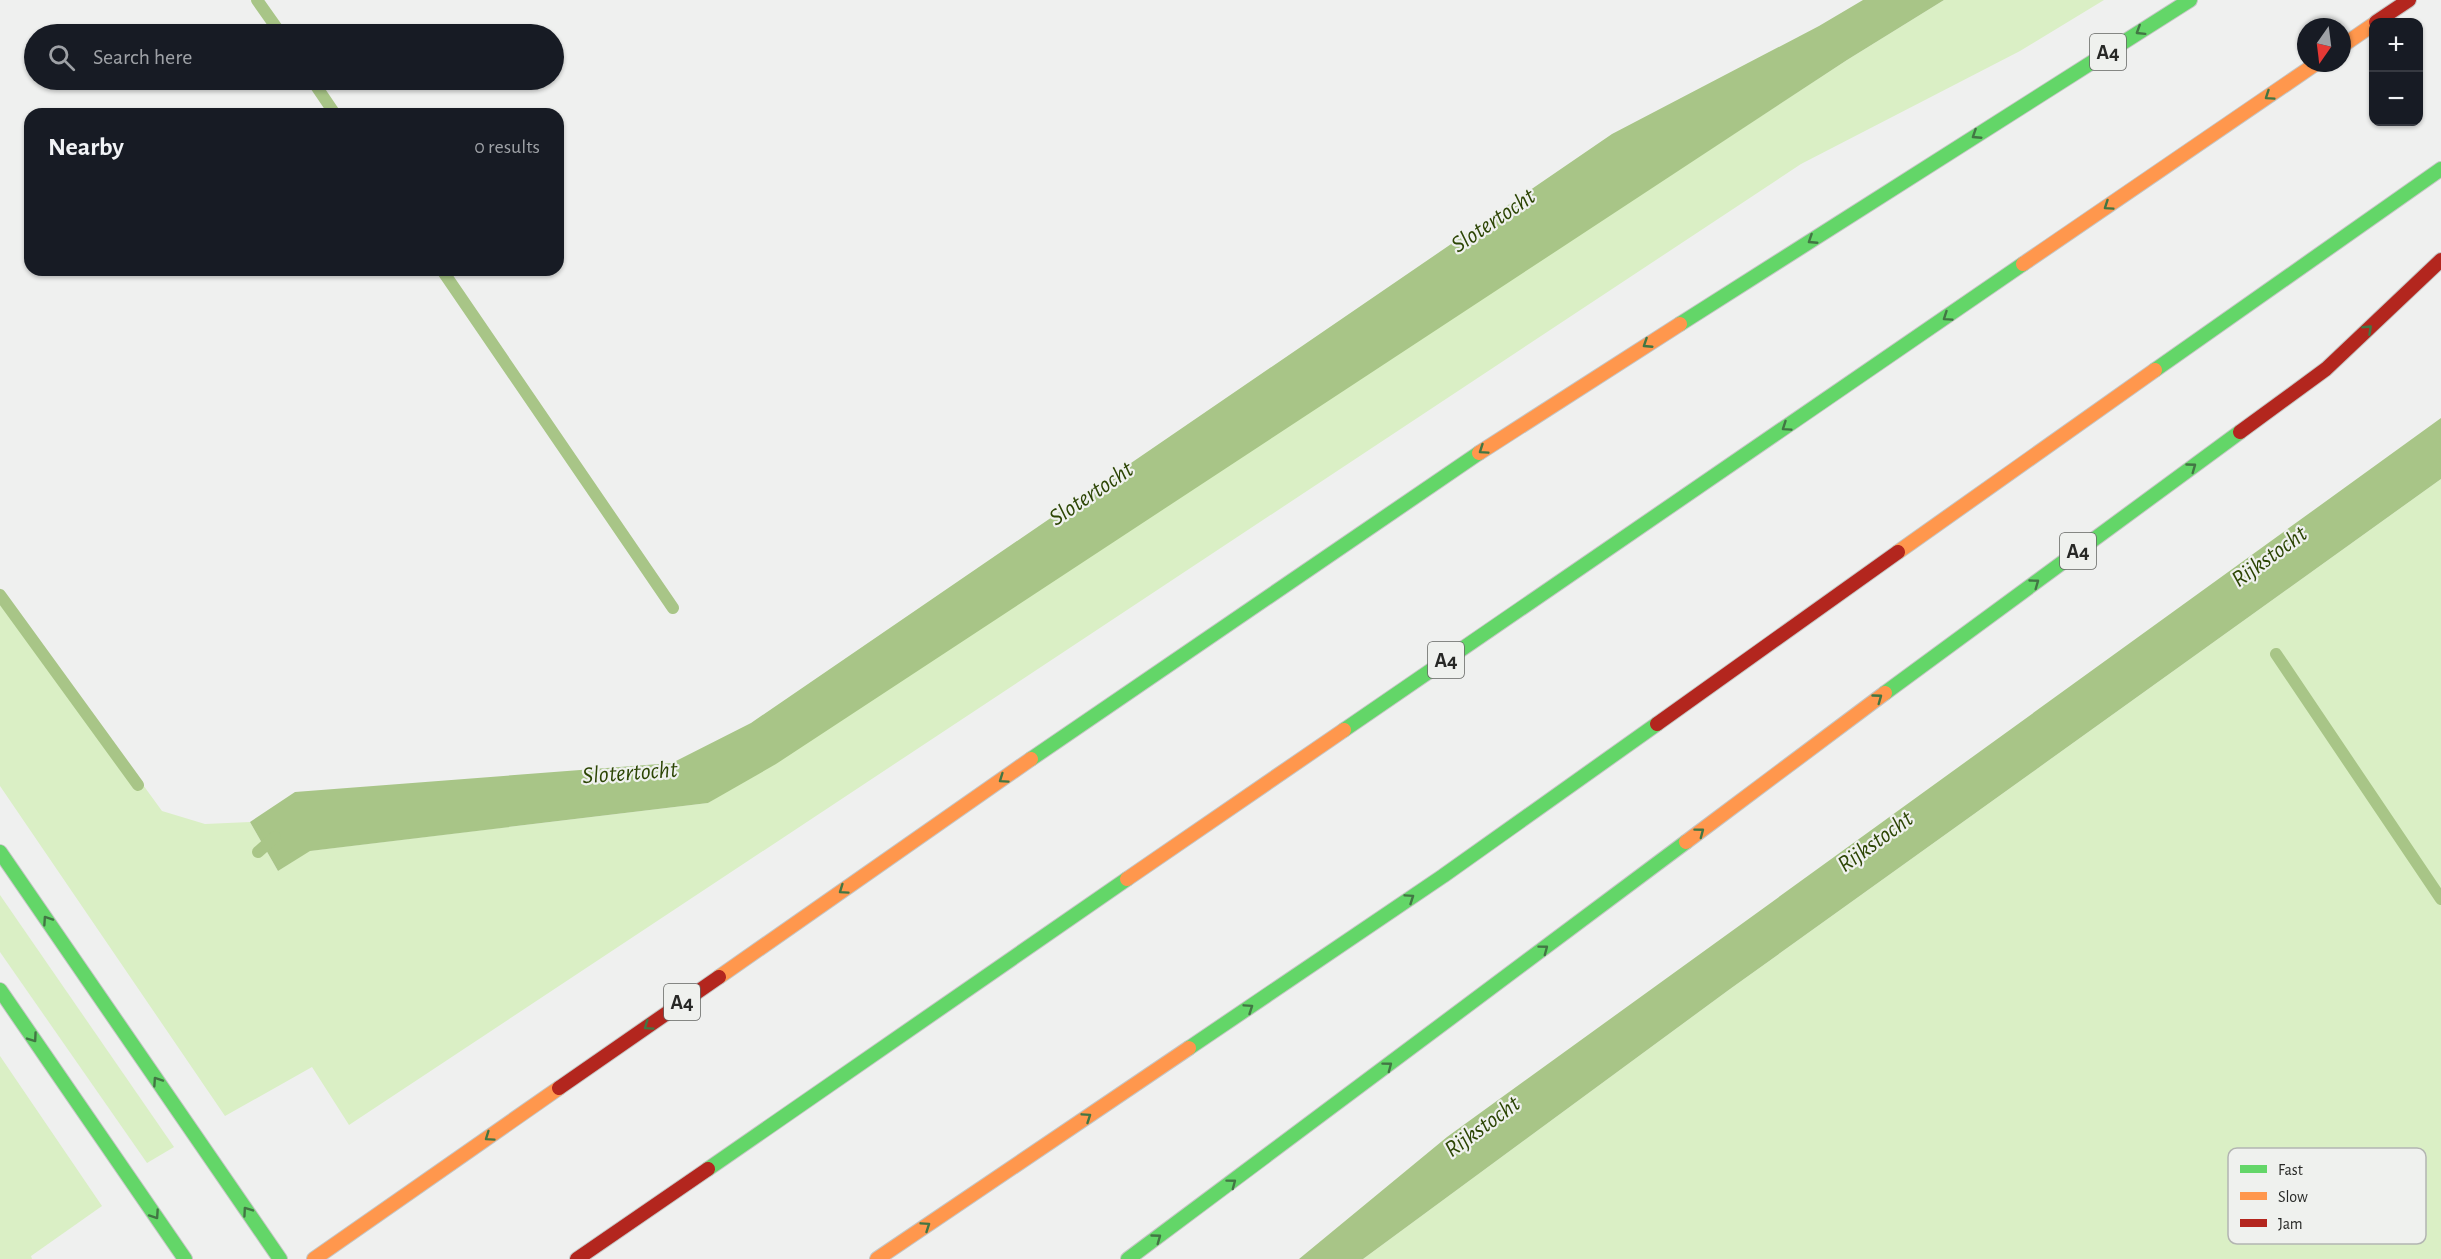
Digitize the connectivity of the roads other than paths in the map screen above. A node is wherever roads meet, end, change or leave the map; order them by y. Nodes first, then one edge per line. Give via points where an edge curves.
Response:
1 (2190, 0) edge
2 (2409, 0) edge
3 (2382, 18) edge
4 (2369, 27) edge
5 (2351, 40) edge
6 (2304, 72) edge
7 (2441, 169) edge
8 (2441, 260) edge
9 (0, 852) edge
10 (0, 990) edge
11 (185, 1259) edge
12 (280, 1259) edge
13 (314, 1259) edge
14 (577, 1259) edge
15 (877, 1259) edge
16 (1128, 1259) edge

1 -> 13 highway, A4 via 1519,426 1051,745
2 - 3 highway
4 - 5 highway
6 -> 14 highway, A4
15 -> 7 highway via 1443,876
16 -> 8 highway, A4 via 1840,726 2326,369
12 -> 9 highway
10 -> 11 highway

